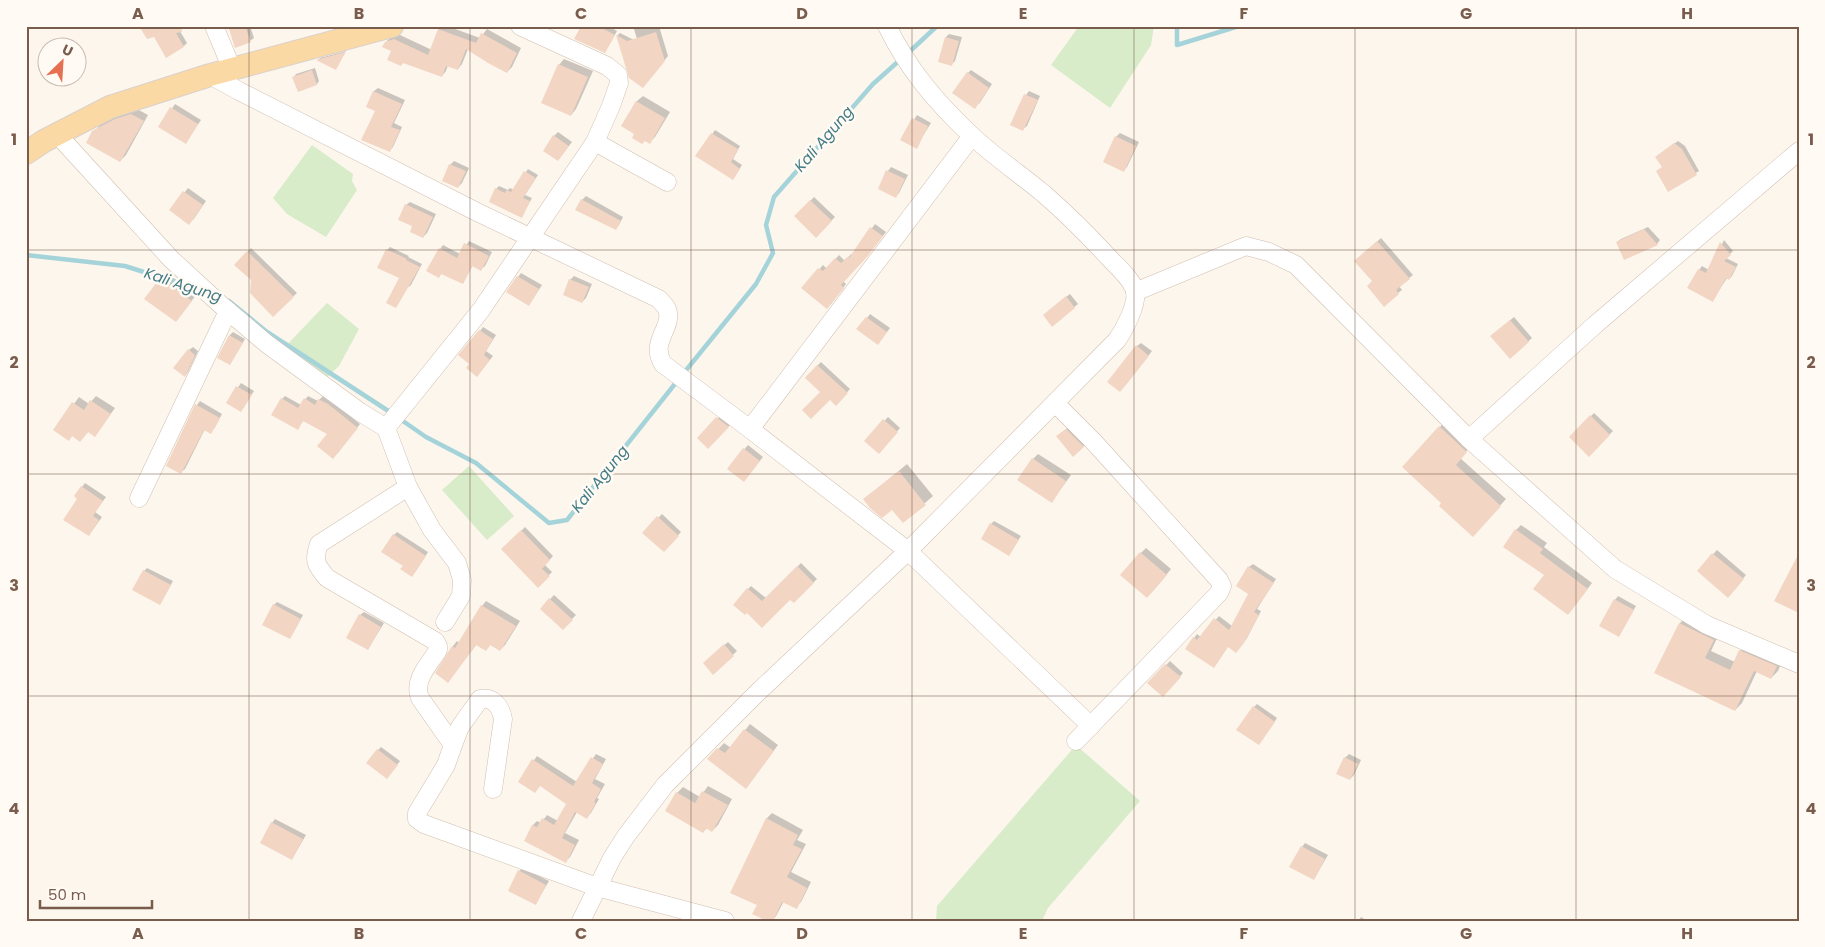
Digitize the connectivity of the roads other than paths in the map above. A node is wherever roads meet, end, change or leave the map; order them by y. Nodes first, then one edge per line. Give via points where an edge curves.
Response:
1 (214, 26) edge
2 (392, 26) edge
3 (520, 26) edge
4 (887, 26) edge
5 (232, 69) junction
6 (210, 75) junction
7 (972, 136) junction
8 (595, 142) junction
9 (43, 143) edge
10 (1799, 151) edge
11 (666, 182) dead end
12 (531, 237) junction
13 (1135, 292) junction
14 (224, 308) junction
15 (1054, 403) junction
16 (388, 426) junction
17 (750, 429) junction
18 (1469, 439) junction
19 (408, 487) junction
20 (139, 498) dead end
21 (908, 551) junction
22 (445, 622) dead end
23 (1799, 664) edge
24 (1091, 726) junction
25 (1076, 741) dead end
26 (453, 745) junction
27 (494, 788) dead end
28 (597, 887) junction
29 (581, 921) edge
30 (725, 921) edge

1 - 5 street
2 - 5 main road
3 - 8 street via 607,66 618,75 619,83
4 - 7 street via 917,78
5 - 6 main road
6 - 9 main road via 110,107
6 - 12 street via 479,214
7 - 13 street via 1045,195 1096,243 1126,276
7 - 17 street
8 - 11 street
8 - 12 street
9 - 14 street via 125,210
10 - 18 street via 1596,324
12 - 16 street via 481,310
12 - 17 street via 659,299 667,309 667,321 658,349 663,364
13 - 15 street via 1126,328
13 - 18 street via 1246,246 1269,252 1296,265
14 - 16 street via 360,412
14 - 20 street
15 - 21 street
15 - 24 street via 1093,441 1222,586 1219,593
16 - 19 street
17 - 21 street
18 - 23 street via 1615,568 1707,625
19 - 22 street via 432,530 457,563 462,580 461,596
19 - 26 street via 319,544 314,556 317,567 327,578 435,641 438,650 416,690
21 - 24 street
21 - 28 street via 665,785 626,836
24 - 25 street
26 - 27 street via 460,727 480,699 492,700 502,710
26 - 28 street via 443,771 416,813 417,819
28 - 29 street
28 - 30 street

